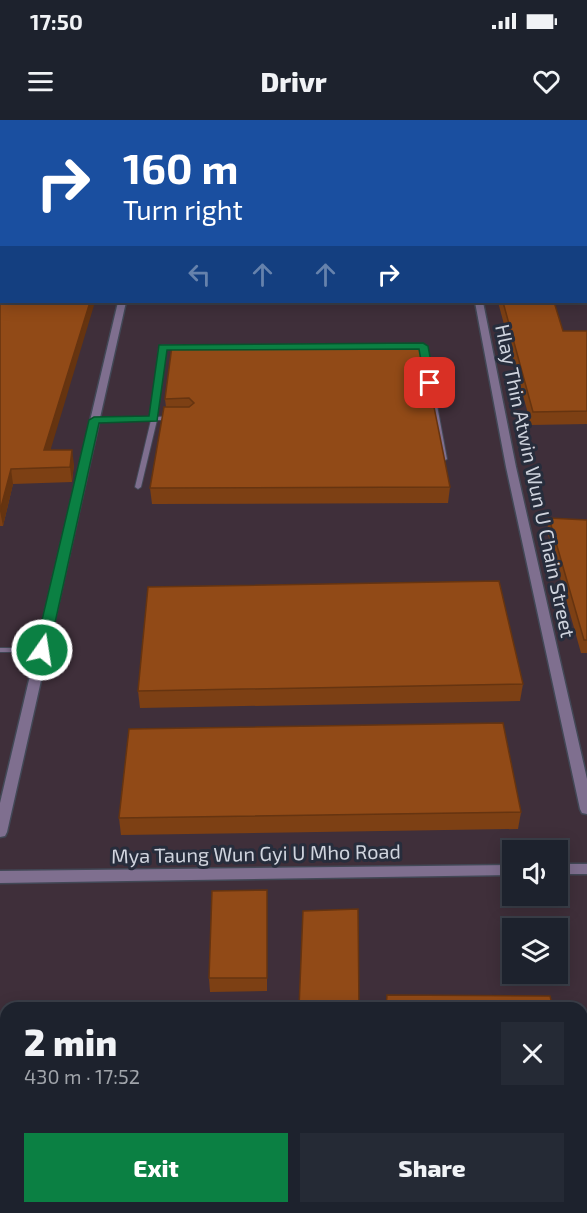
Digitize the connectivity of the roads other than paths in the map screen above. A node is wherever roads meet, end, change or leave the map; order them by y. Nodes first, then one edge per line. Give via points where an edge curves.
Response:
1 (122, 303) edge
2 (478, 303) edge
3 (186, 347) edge
4 (245, 347) edge
5 (178, 418) edge
6 (154, 419) junction
7 (94, 420) junction
8 (445, 463) edge
9 (138, 487) dead end
10 (0, 650) edge
11 (42, 650) junction
12 (587, 809) edge
13 (0, 832) edge
14 (568, 869) edge
15 (587, 869) edge
16 (502, 870) edge
17 (0, 877) edge

1 - 7 street
2 - 12 street, Hlay Thin Atwin Wun U Chain Street
3 - 6 lane via 162,347
4 - 8 lane via 423,346
5 - 6 lane
6 - 7 lane
6 - 9 lane
7 - 11 street
10 - 11 lane
11 - 13 street
14 - 15 street
16 - 17 street, Mya Taung Wun Gyi U Mho Road

